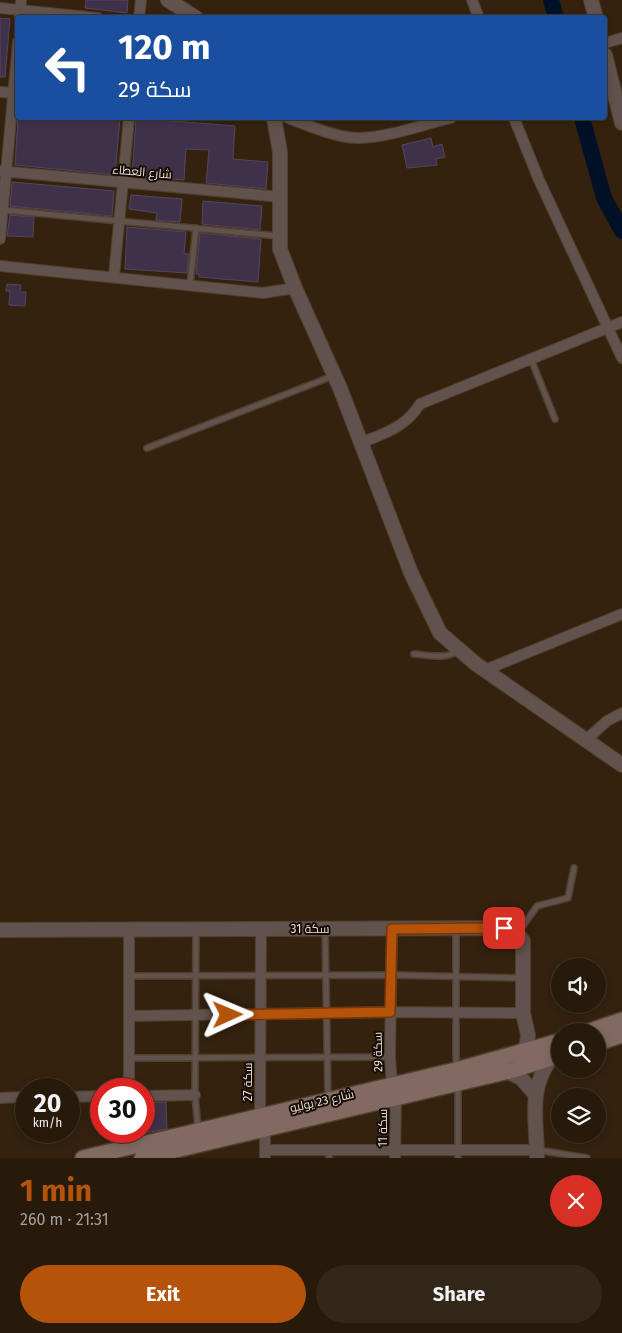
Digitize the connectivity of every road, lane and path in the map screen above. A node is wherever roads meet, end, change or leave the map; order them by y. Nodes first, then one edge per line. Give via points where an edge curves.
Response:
1 (141, 0) edge
2 (168, 0) edge
3 (472, 0) edge
4 (591, 0) edge
5 (0, 8) edge
6 (20, 9) edge
7 (72, 15) edge
8 (139, 15) edge
9 (191, 15) edge
10 (478, 15) edge
11 (595, 15) edge
12 (622, 38) edge
13 (607, 42) edge
14 (607, 63) edge
15 (0, 92) edge
16 (15, 93) edge
17 (129, 120) edge
18 (274, 120) edge
19 (293, 120) edge
20 (443, 120) edge
21 (515, 120) edge
22 (622, 123) edge
23 (3, 171) edge
24 (123, 182) junction
25 (282, 197) junction
26 (1, 210) edge
27 (119, 221) junction
28 (196, 228) junction
29 (280, 236) junction
30 (0, 239) edge
31 (0, 266) edge
32 (114, 276) junction
33 (190, 285) junction
34 (295, 288) junction
35 (622, 322) edge
36 (608, 327) junction
37 (531, 358) junction
38 (622, 358) edge
39 (334, 375) junction
40 (556, 419) dead end
41 (361, 443) junction
42 (147, 448) dead end
43 (622, 614) edge
44 (458, 650) junction
45 (414, 654) dead end
46 (485, 670) junction
47 (622, 713) edge
48 (586, 740) junction
49 (622, 765) edge
50 (574, 868) dead end
51 (456, 928) junction
52 (129, 929) junction
53 (196, 929) junction
54 (261, 929) junction
55 (325, 929) junction
56 (392, 929) junction
57 (0, 930) edge
58 (518, 934) junction
59 (325, 975) junction
60 (392, 975) junction
61 (128, 976) junction
62 (195, 976) junction
63 (261, 976) junction
64 (456, 976) junction
65 (523, 978) junction
66 (390, 1012) junction
67 (326, 1013) junction
68 (261, 1014) junction
69 (456, 1014) junction
70 (523, 1014) junction
71 (195, 1015) junction
72 (130, 1016) junction
73 (622, 1020) edge
74 (606, 1026) edge
75 (528, 1031) junction
76 (622, 1034) edge
77 (606, 1040) edge
78 (551, 1046) edge
79 (551, 1050) edge
80 (551, 1051) edge
81 (522, 1053) junction
82 (327, 1057) junction
83 (390, 1057) junction
84 (551, 1057) edge
85 (128, 1058) junction
86 (195, 1058) junction
87 (260, 1058) junction
88 (506, 1071) junction
89 (457, 1076) junction
90 (129, 1078) edge
91 (394, 1091) junction
92 (535, 1094) junction
93 (195, 1095) junction
94 (155, 1096) edge
95 (15, 1097) edge
96 (0, 1098) edge
97 (328, 1100) junction
98 (262, 1123) junction
99 (198, 1132) junction
100 (155, 1140) edge
101 (160, 1141) junction
102 (127, 1143) edge
103 (114, 1152) junction
104 (265, 1154) edge
105 (329, 1154) edge
106 (395, 1154) edge
107 (458, 1154) edge
108 (537, 1154) edge
109 (84, 1158) edge
110 (142, 1158) edge
111 (587, 1158) edge

1 - 8 street
2 - 9 street
3 - 10 street
4 - 11 street
5 - 6 street
6 - 7 street
12 - 13 street
14 - 22 street
15 - 16 street
16 - 23 street
17 - 24 street
18 - 25 street
19 - 20 street via 316,129 358,138
21 - 36 street via 539,180
23 - 24 street, شارع العطاء
23 - 26 street
24 - 25 street, شارع العطاء
24 - 27 street
25 - 29 street
26 - 27 lane
26 - 30 street
27 - 28 lane
27 - 32 street
28 - 29 lane
28 - 33 lane
29 - 34 street via 280,249
31 - 32 street
32 - 33 street
33 - 34 street via 263,293
34 - 39 street
35 - 36 street
36 - 37 street
36 - 38 street
37 - 40 lane
37 - 41 street via 420,404 399,427
39 - 41 street
39 - 42 lane
41 - 44 street via 426,607 440,633
43 - 46 street
44 - 45 lane via 447,656
44 - 46 street
46 - 48 street
47 - 48 street via 606,721
48 - 49 street
50 - 58 lane via 568,898 537,906
51 - 56 street, سكة 31
51 - 58 street, سكة 31 via 504,928
51 - 64 lane
52 - 53 street, سكة 31
52 - 57 street, سكة 31
52 - 61 street
53 - 54 street, سكة 31
53 - 62 lane
54 - 55 street, سكة 31
54 - 63 street, سكة 27
55 - 56 street, سكة 31
55 - 59 lane
56 - 60 street, سكة 29
58 - 65 street via 524,946
59 - 60 lane
59 - 63 lane
59 - 67 lane
60 - 64 lane
60 - 66 street, سكة 29
61 - 62 lane
61 - 72 street
62 - 63 lane
62 - 71 lane
63 - 68 street, سكة 27
64 - 65 lane
64 - 69 lane
65 - 70 street
66 - 67 street
66 - 69 street
66 - 83 street, سكة 29
67 - 68 street
67 - 82 lane
68 - 71 street
68 - 87 street, سكة 27
69 - 70 street
69 - 89 lane
70 - 75 street
71 - 72 street
71 - 86 lane
72 - 85 street
73 - 74 main road
75 - 78 street
75 - 81 street
76 - 77 main road
79 - 81 main road, شارع 23 يوليو
80 - 88 main road, شارع 23 يوليو
81 - 89 main road, شارع 23 يوليو
82 - 83 lane
82 - 87 lane
82 - 97 lane
83 - 91 street, سكة 29
84 - 92 street via 540,1076
85 - 86 lane
85 - 90 street
86 - 87 lane
86 - 93 lane
87 - 98 street, سكة 27
88 - 89 main road, شارع 23 يوليو
88 - 92 street via 521,1078
89 - 91 main road, شارع 23 يوليو
89 - 107 lane
91 - 97 main road, شارع 23 يوليو
91 - 98 main road, شارع 23 يوليو
91 - 106 street, سكة 11
92 - 108 street
93 - 94 street
93 - 99 lane
95 - 96 street
97 - 98 main road, شارع 23 يوليو
98 - 99 main road, شارع 23 يوليو
98 - 104 street, سكة 27
98 - 110 main road, شارع 23 يوليو
99 - 101 main road, شارع 23 يوليو
100 - 101 street
101 - 103 main road, شارع 23 يوليو
102 - 103 street
103 - 109 main road, شارع 23 يوليو
104 - 105 street
105 - 106 street
106 - 107 street
107 - 108 street
108 - 111 lane

